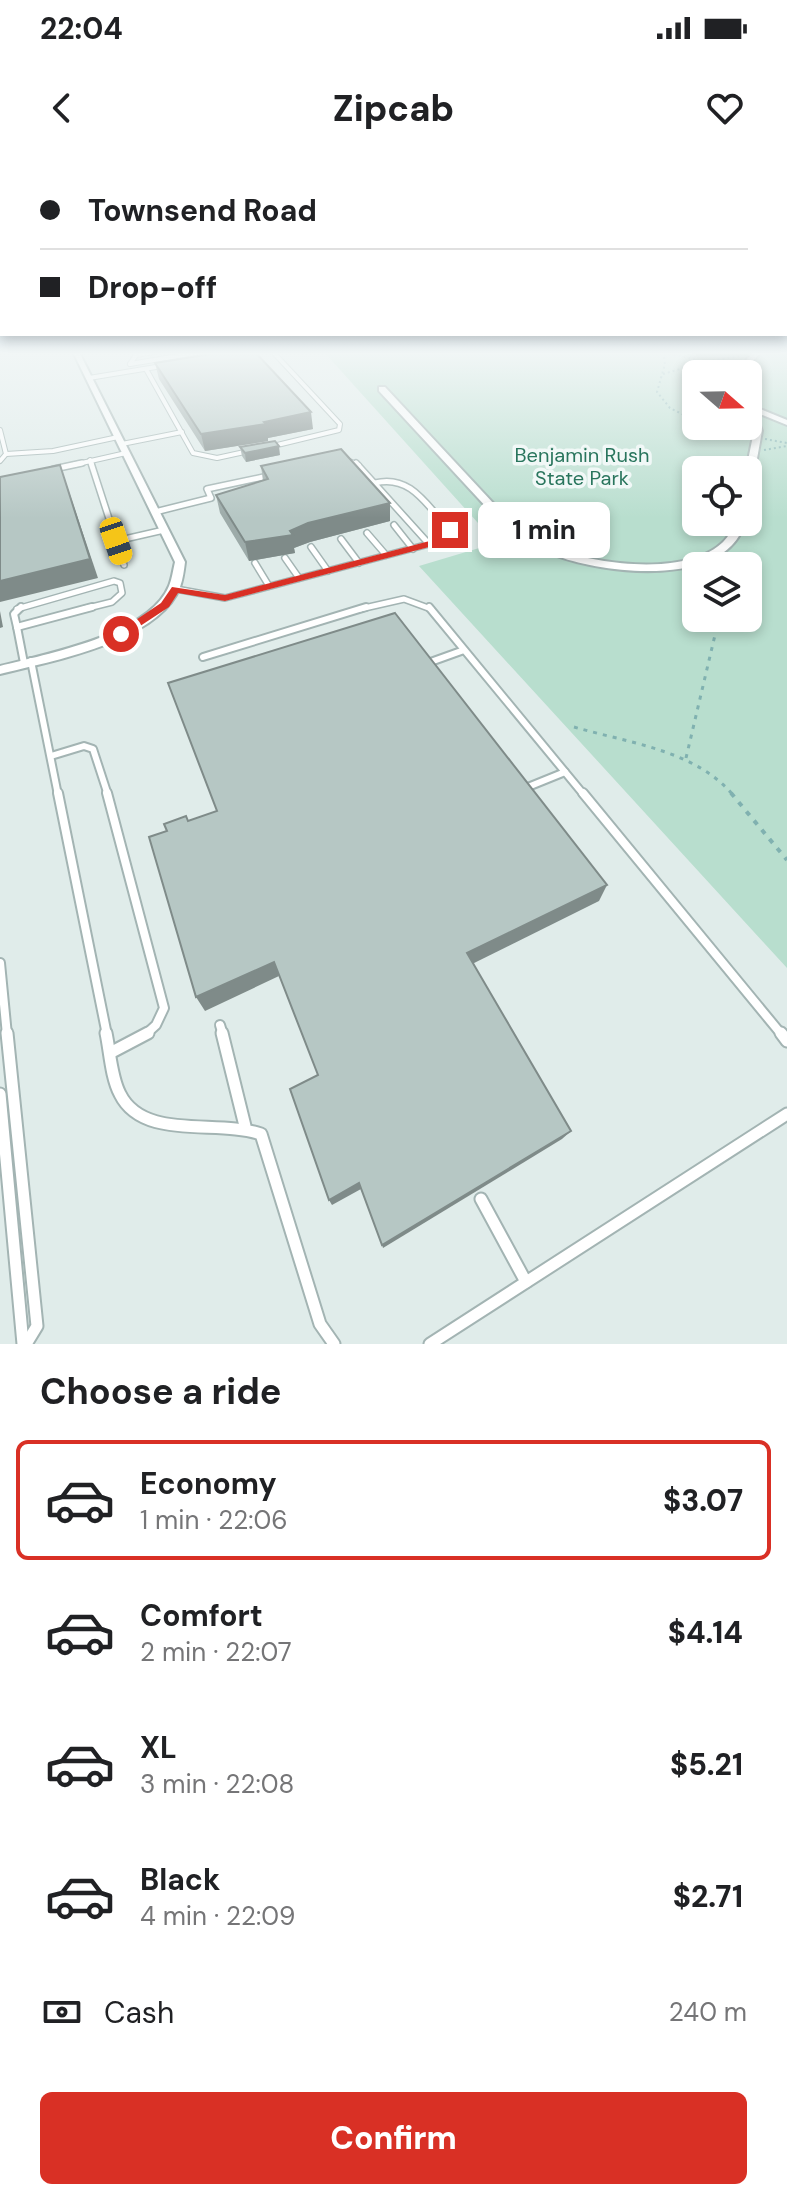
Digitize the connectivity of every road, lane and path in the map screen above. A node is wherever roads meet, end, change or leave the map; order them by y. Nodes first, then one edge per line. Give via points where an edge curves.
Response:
1 (103, 407) edge
2 (168, 407) edge
3 (324, 407) edge
4 (399, 407) edge
5 (762, 412) edge
6 (787, 423) edge
7 (762, 425) edge
8 (0, 430) edge
9 (182, 432) junction
10 (762, 436) edge
11 (787, 444) edge
12 (122, 445) junction
13 (763, 451) dead end
14 (6, 454) junction
15 (90, 460) junction
16 (338, 460) edge
17 (0, 461) edge
18 (46, 470) edge
19 (270, 475) edge
20 (243, 481) junction
21 (375, 483) junction
22 (249, 489) edge
23 (211, 498) junction
24 (216, 506) edge
25 (155, 512) junction
26 (394, 525) dead end
27 (164, 530) junction
28 (367, 533) dead end
29 (736, 536) edge
30 (341, 539) dead end
31 (741, 540) dead end
32 (116, 541) junction
33 (429, 544) junction
34 (311, 547) dead end
35 (413, 549) junction
36 (736, 552) edge
37 (386, 555) junction
38 (285, 558) dead end
39 (255, 563) dead end
40 (359, 563) junction
41 (124, 565) dead end
42 (328, 571) junction
43 (299, 578) junction
44 (269, 586) junction
45 (176, 589) junction
46 (327, 619) junction
47 (16, 627) junction
48 (335, 631) edge
49 (716, 632) edge
50 (464, 650) junction
51 (223, 651) junction
52 (203, 657) dead end
53 (28, 662) junction
54 (229, 664) edge
55 (424, 664) edge
56 (0, 670) edge
57 (574, 727) dead end
58 (51, 756) junction
59 (686, 759) junction
60 (565, 772) junction
61 (520, 790) edge
62 (787, 860) edge
63 (0, 963) edge
64 (220, 1025) dead end
65 (787, 1041) edge
66 (110, 1053) junction
67 (6, 1073) edge
68 (0, 1094) edge
69 (787, 1114) edge
70 (245, 1126) junction
71 (481, 1199) edge
72 (24, 1203) junction
73 (10, 1210) junction
74 (526, 1282) junction
75 (25, 1344) edge
76 (334, 1344) edge
77 (430, 1344) edge

1 - 12 street
2 - 9 lane
3 - 9 lane via 340,424 329,435 217,458 193,453
4 - 29 street via 505,521 555,552 603,564 680,565 722,549
5 - 6 street
6 - 7 street
8 - 14 lane
9 - 12 lane
10 - 11 path
11 - 13 path
12 - 14 lane
12 - 15 lane
12 - 25 street
14 - 17 lane
15 - 18 lane
15 - 32 lane
16 - 21 lane via 357,463
19 - 20 lane
20 - 22 lane
20 - 23 lane via 207,489
21 - 33 lane
21 - 33 lane via 404,482 450,530 444,540
23 - 24 lane
23 - 25 lane
25 - 27 street
26 - 35 lane
27 - 32 lane
27 - 45 street via 180,562
28 - 37 lane
30 - 40 lane
31 - 36 path
32 - 41 lane
33 - 35 lane
34 - 42 lane
35 - 37 lane
37 - 40 lane
38 - 43 lane
39 - 44 lane
40 - 42 lane
42 - 43 lane
43 - 44 lane
44 - 45 lane via 225,598
45 - 53 street via 165,605 121,634
46 - 48 lane
46 - 50 lane via 390,600 417,601 428,606
46 - 51 lane
47 - 47 lane via 14,614 26,604 120,583 122,593 112,602
47 - 53 lane
49 - 59 path
50 - 55 lane
50 - 60 lane
51 - 52 lane
51 - 54 lane
53 - 56 street
53 - 58 lane
57 - 59 path
58 - 66 lane
58 - 66 lane via 84,746 97,755 164,1008 149,1034
59 - 62 path via 735,794
60 - 61 lane
60 - 65 lane
63 - 67 lane
64 - 70 lane
66 - 70 lane via 125,1109 144,1122
67 - 72 lane
68 - 73 lane
69 - 74 lane
70 - 76 lane via 261,1134 320,1324
71 - 74 lane
72 - 73 lane
72 - 75 lane via 37,1326
73 - 75 lane
74 - 77 lane

